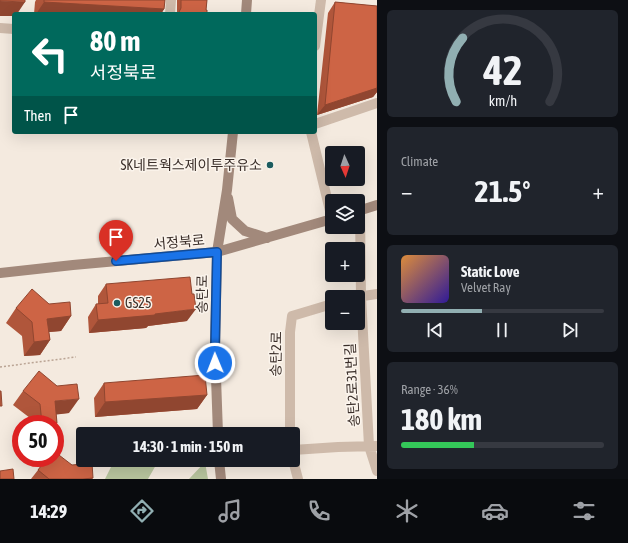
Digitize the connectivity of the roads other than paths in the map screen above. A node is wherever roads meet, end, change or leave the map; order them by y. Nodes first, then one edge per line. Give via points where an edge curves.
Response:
1 (172, 0) edge
2 (247, 0) edge
3 (321, 0) edge
4 (170, 12) edge
5 (246, 12) edge
6 (0, 28) edge
7 (12, 29) edge
8 (317, 31) edge
9 (377, 103) edge
10 (317, 123) edge
11 (233, 134) edge
12 (311, 134) edge
13 (227, 190) junction
14 (326, 194) edge
15 (377, 205) edge
16 (365, 208) edge
17 (325, 221) edge
18 (359, 234) edge
19 (267, 238) junction
20 (217, 252) junction
21 (0, 273) edge
22 (359, 290) edge
23 (377, 294) edge
24 (365, 295) edge
25 (325, 306) edge
26 (362, 330) edge
27 (218, 427) edge
28 (290, 427) edge
29 (373, 446) edge
30 (300, 450) edge
31 (220, 467) edge
32 (295, 467) edge
33 (377, 471) edge
34 (221, 479) edge
35 (298, 479) edge

1 - 4 street
2 - 5 street
3 - 8 street
6 - 7 street
9 - 10 street
11 - 13 street, 송탄로
12 - 14 street
13 - 19 street via 232,219 245,231
13 - 20 street, 송탄로
15 - 16 street
17 - 19 street, 서정북로
18 - 22 street
19 - 20 street, 서정북로
20 - 21 street, 서정북로
20 - 27 street, 송탄로 via 215,349
23 - 24 street
25 - 28 street, 송탄2로 via 292,316
26 - 29 street, 송탄2로31번길
29 - 30 street
29 - 33 street, 송탄2로31번길
31 - 34 street
32 - 35 street

